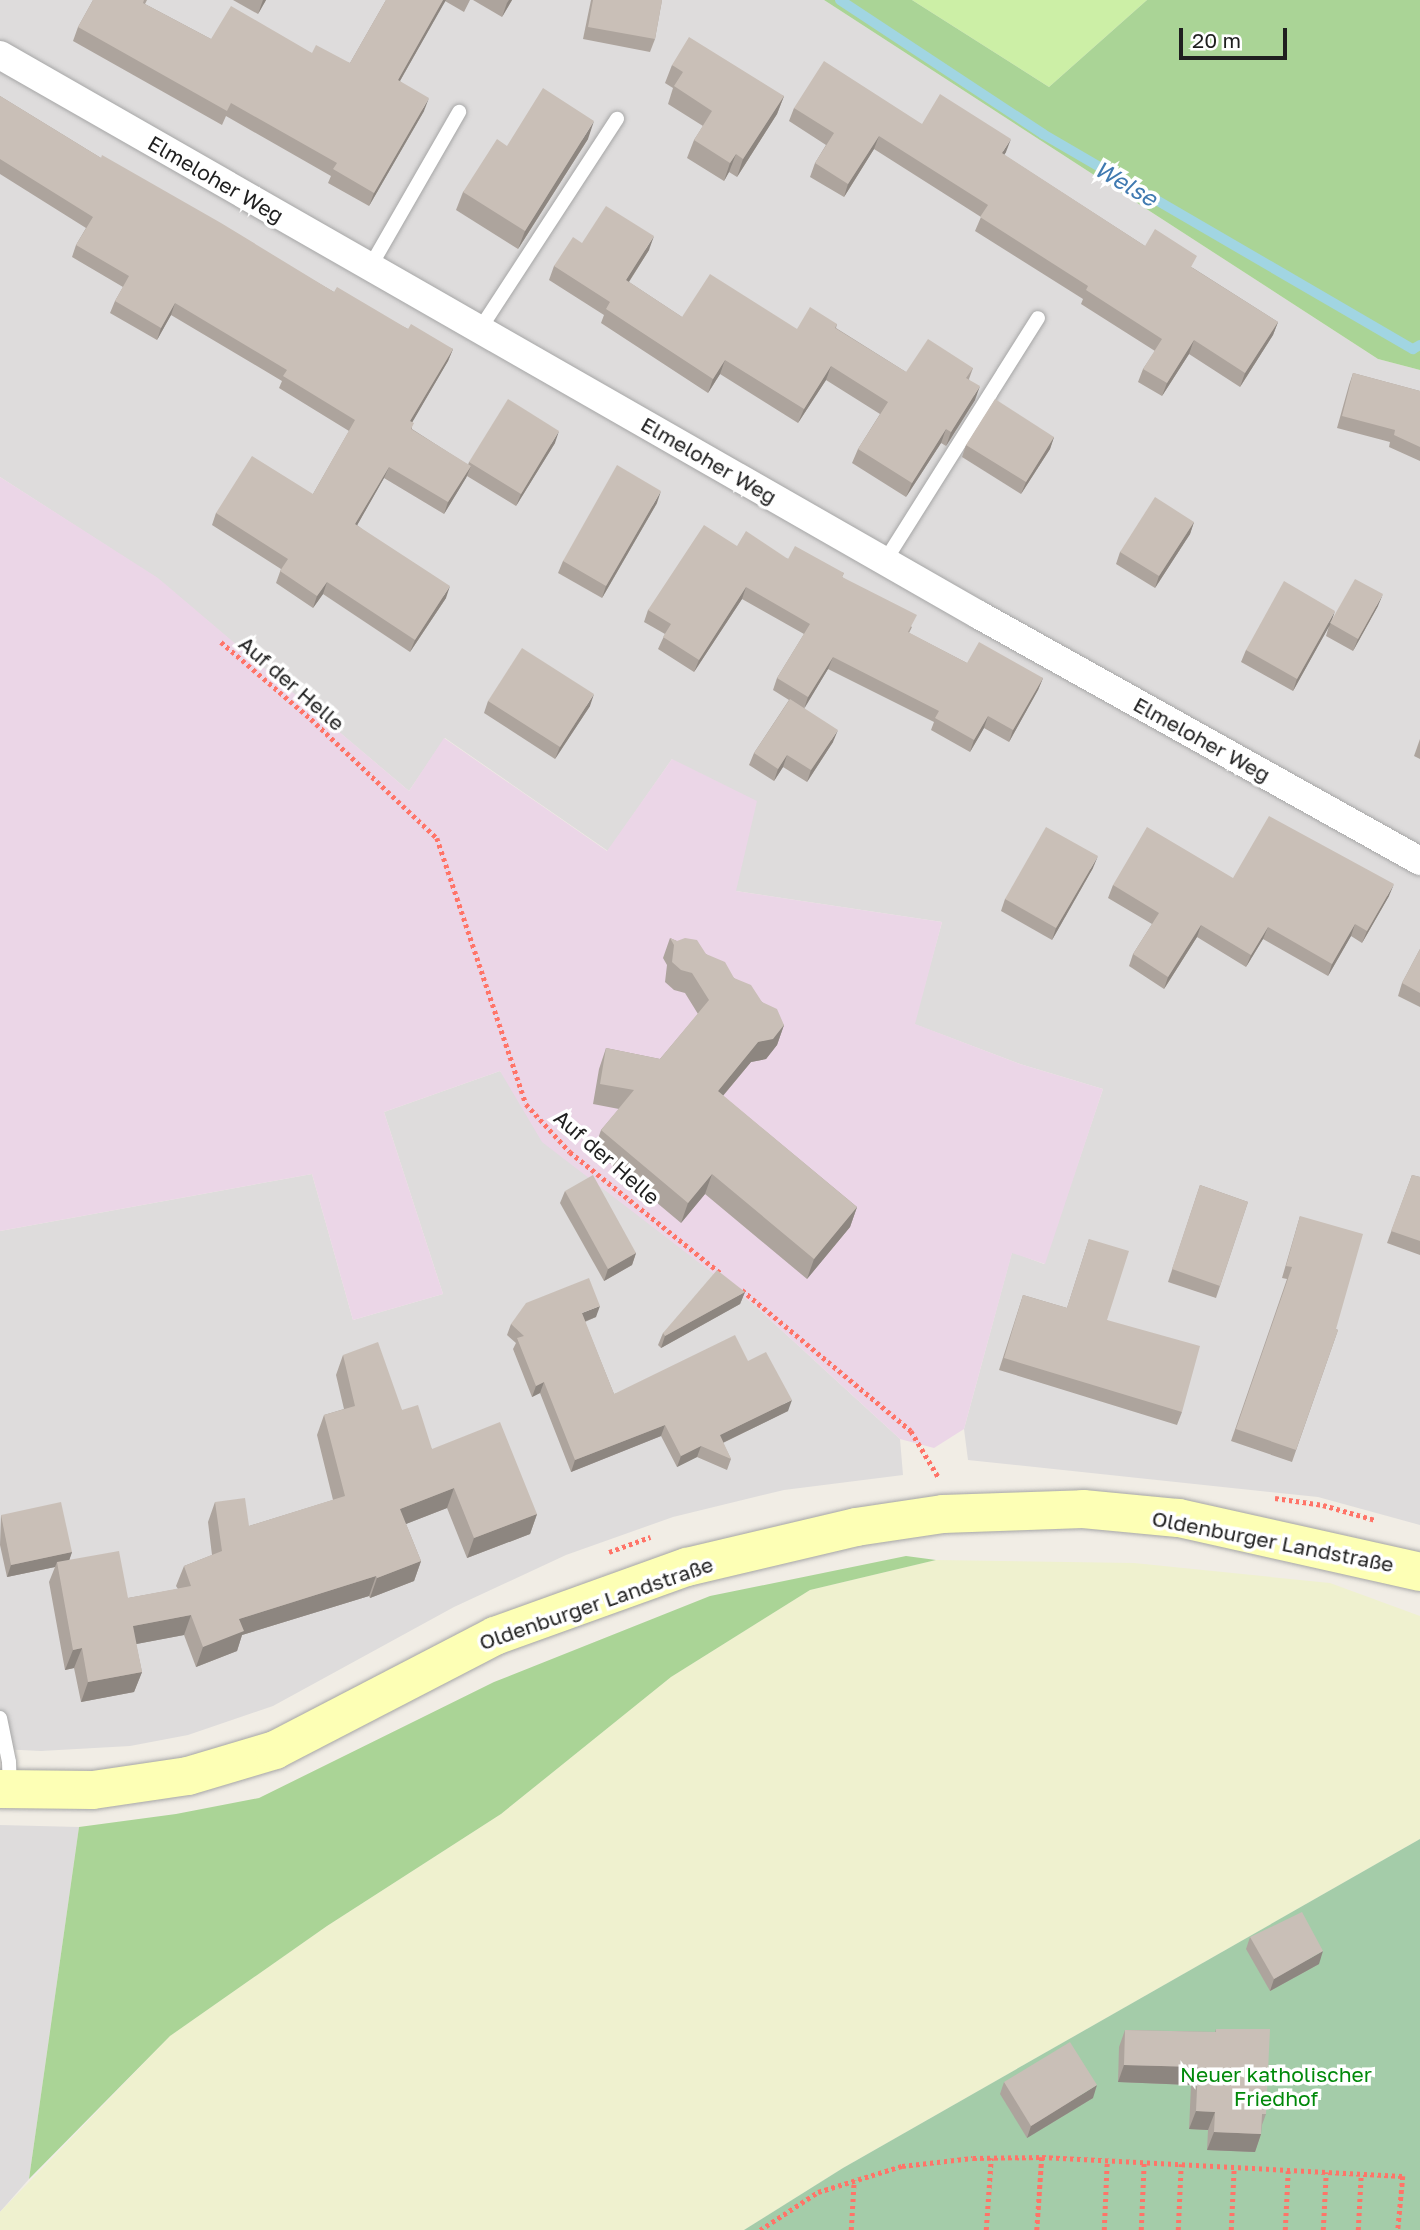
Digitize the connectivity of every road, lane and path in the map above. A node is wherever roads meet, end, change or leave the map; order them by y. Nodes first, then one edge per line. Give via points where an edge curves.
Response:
1 (0, 55) edge
2 (459, 112) dead end
3 (617, 119) dead end
4 (370, 267) junction
5 (1038, 317) dead end
6 (480, 329) junction
7 (885, 561) junction
8 (221, 642) dead end
9 (1420, 861) edge
10 (730, 1280) edge
11 (741, 1289) edge
12 (943, 1514) junction
13 (1420, 1572) edge
14 (0, 1718) edge
15 (5, 1790) edge
16 (1042, 2157) junction
17 (991, 2158) junction
18 (1107, 2161) junction
19 (1144, 2162) junction
20 (1181, 2164) junction
21 (1234, 2167) junction
22 (1288, 2171) junction
23 (1326, 2172) junction
24 (1361, 2174) junction
25 (854, 2180) junction
26 (760, 2230) edge
27 (852, 2230) edge
28 (986, 2230) edge
29 (1037, 2230) edge
30 (1104, 2230) edge
31 (1141, 2230) edge
32 (1178, 2230) edge
33 (1231, 2230) edge
34 (1285, 2230) edge
35 (1323, 2230) edge
36 (1358, 2230) edge
37 (1398, 2230) edge

1 - 4 street, Elmeloher Weg
2 - 4 lane
3 - 6 lane
4 - 6 street, Elmeloher Weg
5 - 7 lane
6 - 7 street, Elmeloher Weg
7 - 9 street, Elmeloher Weg
8 - 10 path, Auf der Helle via 437,838 526,1104 570,1152
11 - 12 path via 911,1431 941,1480
12 - 13 main road, Oldenburger Landstraße via 1083,1509 1180,1518
12 - 15 main road, Oldenburger Landstraße via 856,1527 687,1567 495,1636 275,1750 188,1776 93,1790
14 - 15 lane via 9,1762
16 - 17 path
16 - 18 path
16 - 29 path
17 - 25 path via 902,2166
17 - 28 path
18 - 19 path
18 - 30 path
19 - 20 path
19 - 31 path
20 - 21 path
20 - 32 path
21 - 22 path
21 - 33 path
22 - 23 path
22 - 34 path
23 - 24 path
23 - 35 path
24 - 36 path
24 - 37 path via 1403,2176
25 - 26 path via 818,2192
25 - 27 path

